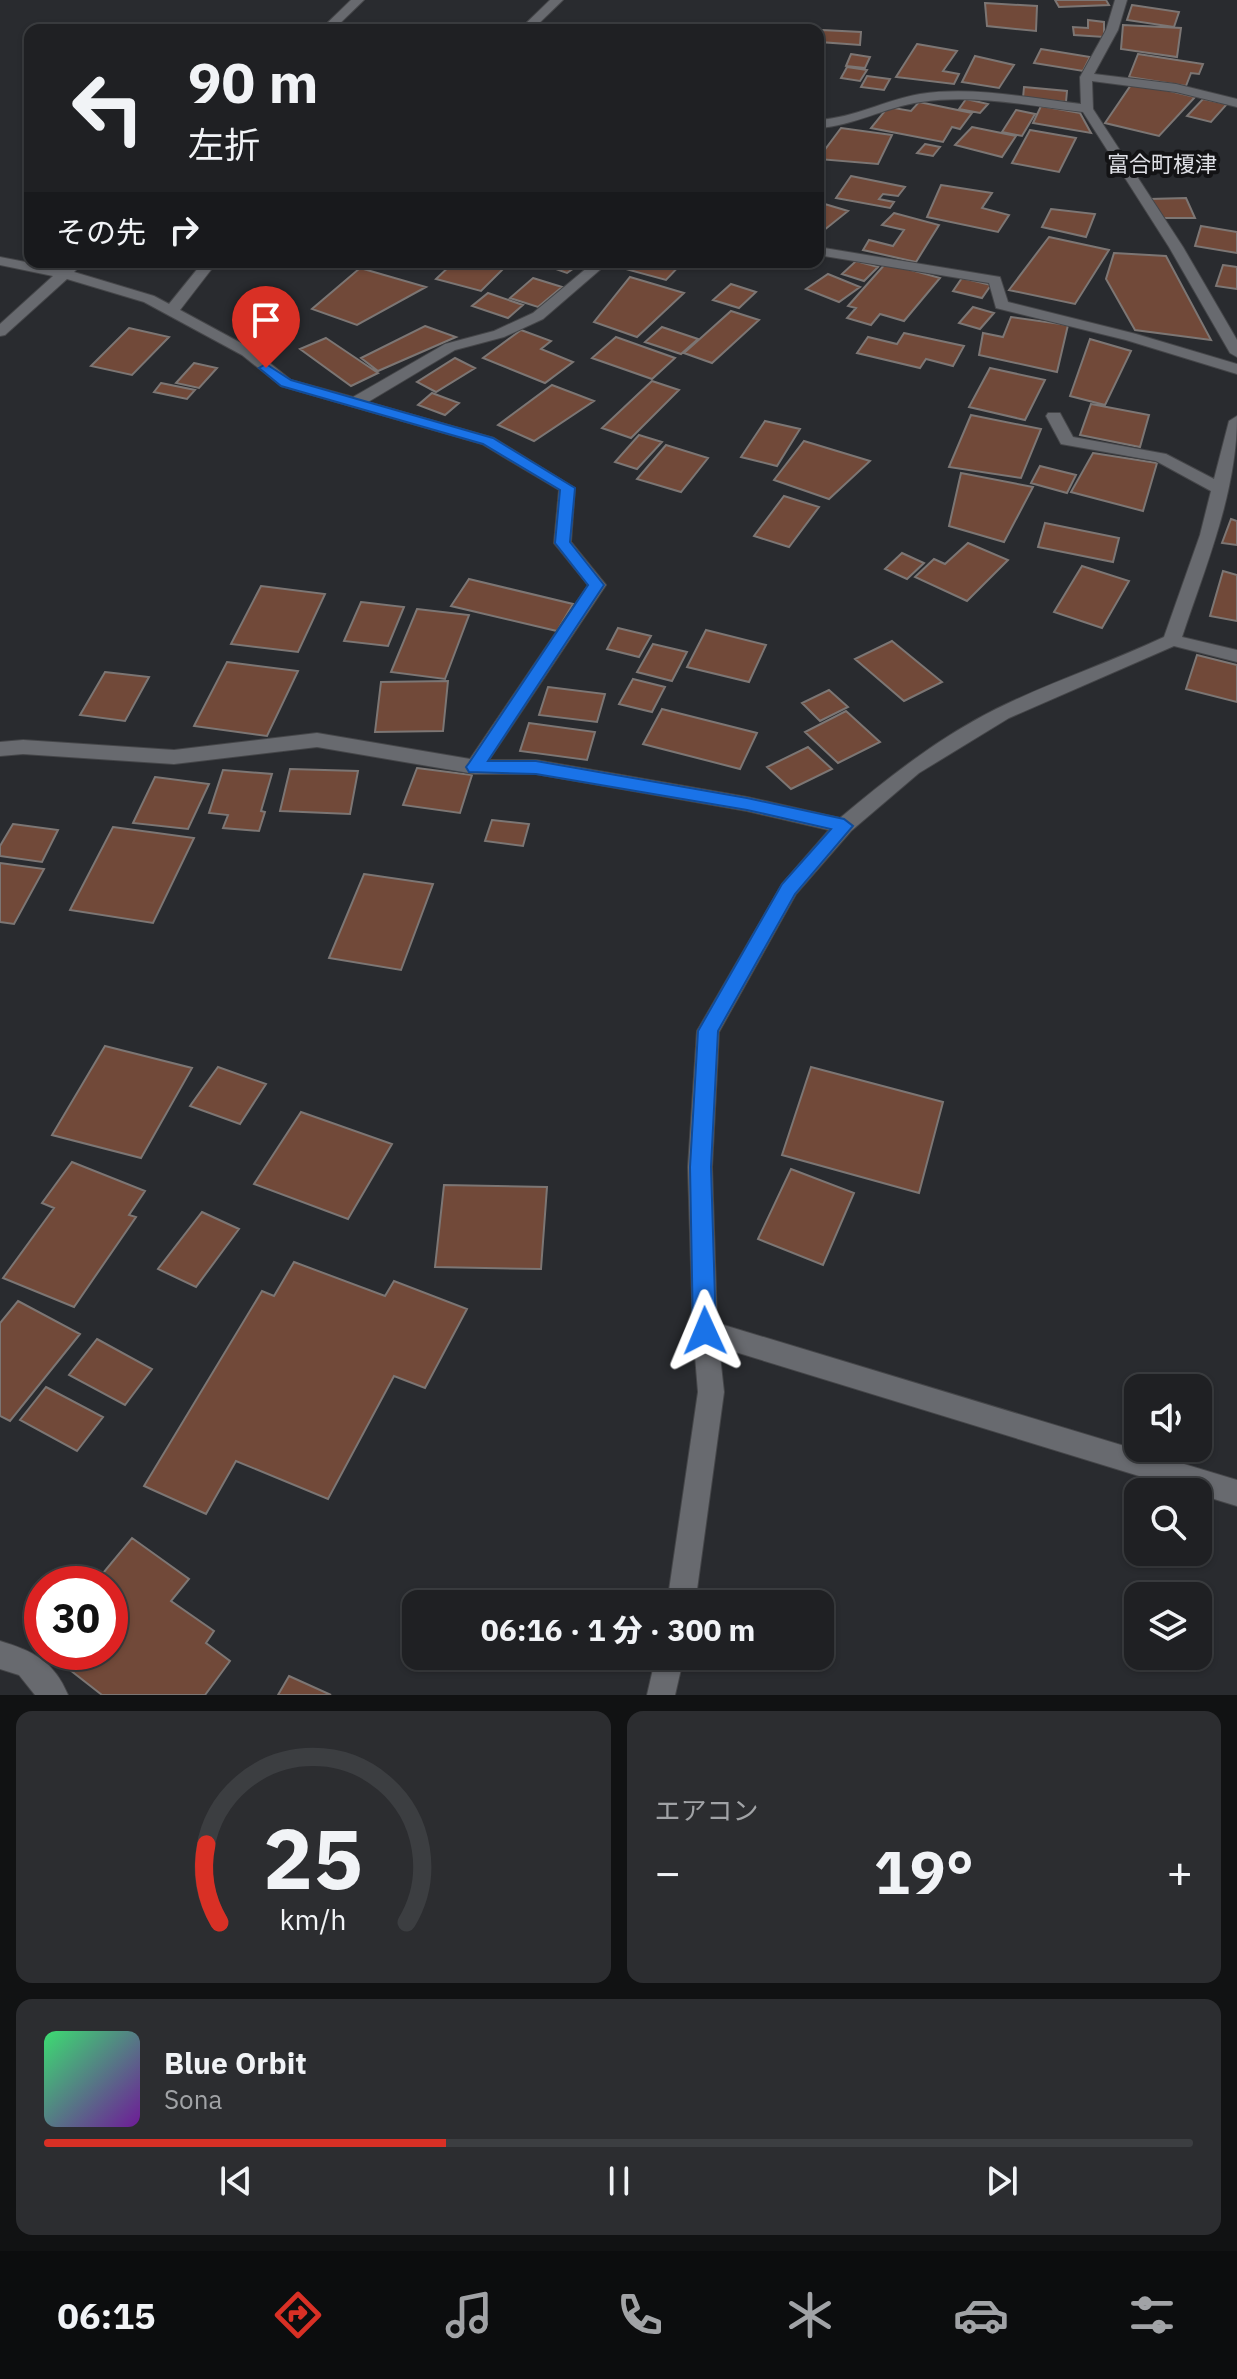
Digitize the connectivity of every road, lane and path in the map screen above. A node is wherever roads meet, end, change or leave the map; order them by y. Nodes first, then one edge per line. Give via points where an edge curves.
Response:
1 (358, 0) edge
2 (557, 0) edge
3 (1121, 0) edge
4 (332, 24) edge
5 (531, 24) edge
6 (1086, 77) junction
7 (1237, 103) edge
8 (1087, 109) junction
9 (824, 124) edge
10 (824, 252) edge
11 (0, 261) edge
12 (24, 266) edge
13 (35, 268) edge
14 (71, 268) edge
15 (205, 268) edge
16 (595, 268) edge
17 (65, 274) junction
18 (171, 311) junction
19 (0, 332) edge
20 (1237, 353) edge
21 (1237, 369) edge
22 (353, 404) junction
23 (1054, 416) dead end
24 (1237, 421) edge
25 (1220, 489) junction
26 (1172, 640) junction
27 (1237, 656) edge
28 (0, 749) edge
29 (475, 767) junction
30 (844, 826) junction
31 (705, 1331) junction
32 (1237, 1493) edge
33 (683, 1590) edge
34 (0, 1655) edge
35 (667, 1670) edge
36 (54, 1695) edge
37 (661, 1695) edge

1 - 4 street
2 - 5 street
3 - 6 street via 1112,30
6 - 7 street via 1176,88
6 - 8 street
8 - 9 street via 950,94 893,103
8 - 20 street
10 - 21 street via 995,280 1001,305
11 - 12 street
13 - 17 street
14 - 17 street
15 - 18 street
16 - 22 street via 538,316 499,334 450,347
17 - 18 street via 149,299
17 - 19 street
18 - 22 street via 247,352 286,383
22 - 29 street via 488,441 567,488 562,543 597,585
23 - 25 street via 1067,441 1160,457
24 - 25 street
25 - 26 street
26 - 27 street
26 - 30 street via 1002,714 912,768
28 - 29 street via 174,757 317,740
29 - 30 street via 536,767
30 - 31 street via 789,889 708,1031 700,1167
31 - 32 street
31 - 33 street via 711,1392
34 - 36 street via 28,1664
35 - 37 street

